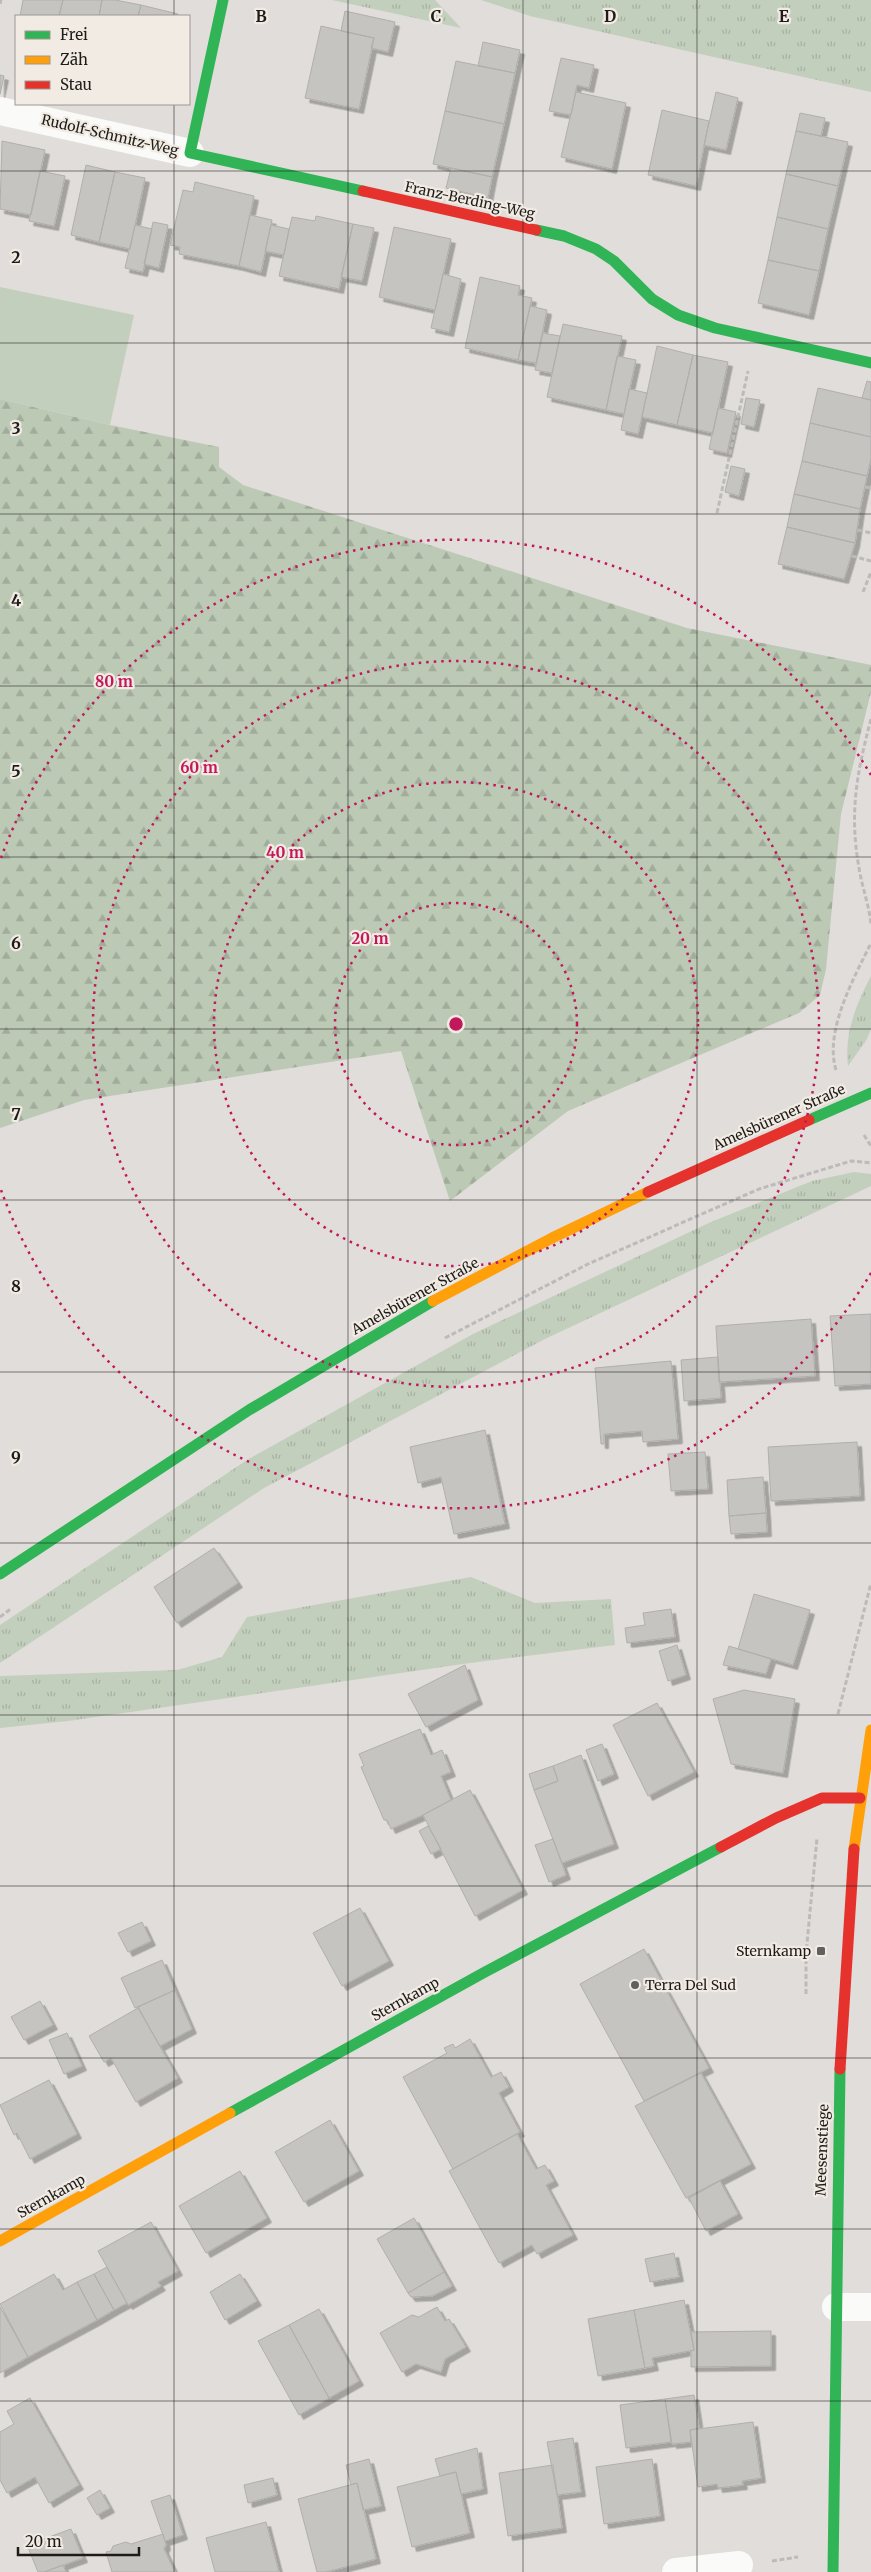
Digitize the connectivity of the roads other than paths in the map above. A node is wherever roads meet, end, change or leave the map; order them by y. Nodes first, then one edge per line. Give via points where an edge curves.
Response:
1 (223, 0) edge
2 (0, 111) edge
3 (190, 153) junction
4 (871, 363) edge
5 (871, 1093) edge
6 (0, 1574) edge
7 (871, 1730) edge
8 (860, 1798) junction
9 (0, 2241) edge
10 (836, 2307) junction
11 (871, 2307) edge
12 (739, 2565) dead end
13 (676, 2572) edge
14 (833, 2572) edge

1 - 3 street
2 - 3 street, Rudolf-Schmitz-Weg
3 - 4 street, Franz-Berding-Weg via 564,236 596,249 614,261 652,299 678,315 715,328
5 - 6 street, Amelsbürener Straße via 641,1195 508,1261 288,1384
7 - 8 street, Meesenstiege
8 - 9 street, Sternkamp via 822,1798 776,1818 485,1972
8 - 10 street, Meesenstiege via 845,1955 835,2183
10 - 11 street
10 - 14 street, Meesenstiege
12 - 13 street

